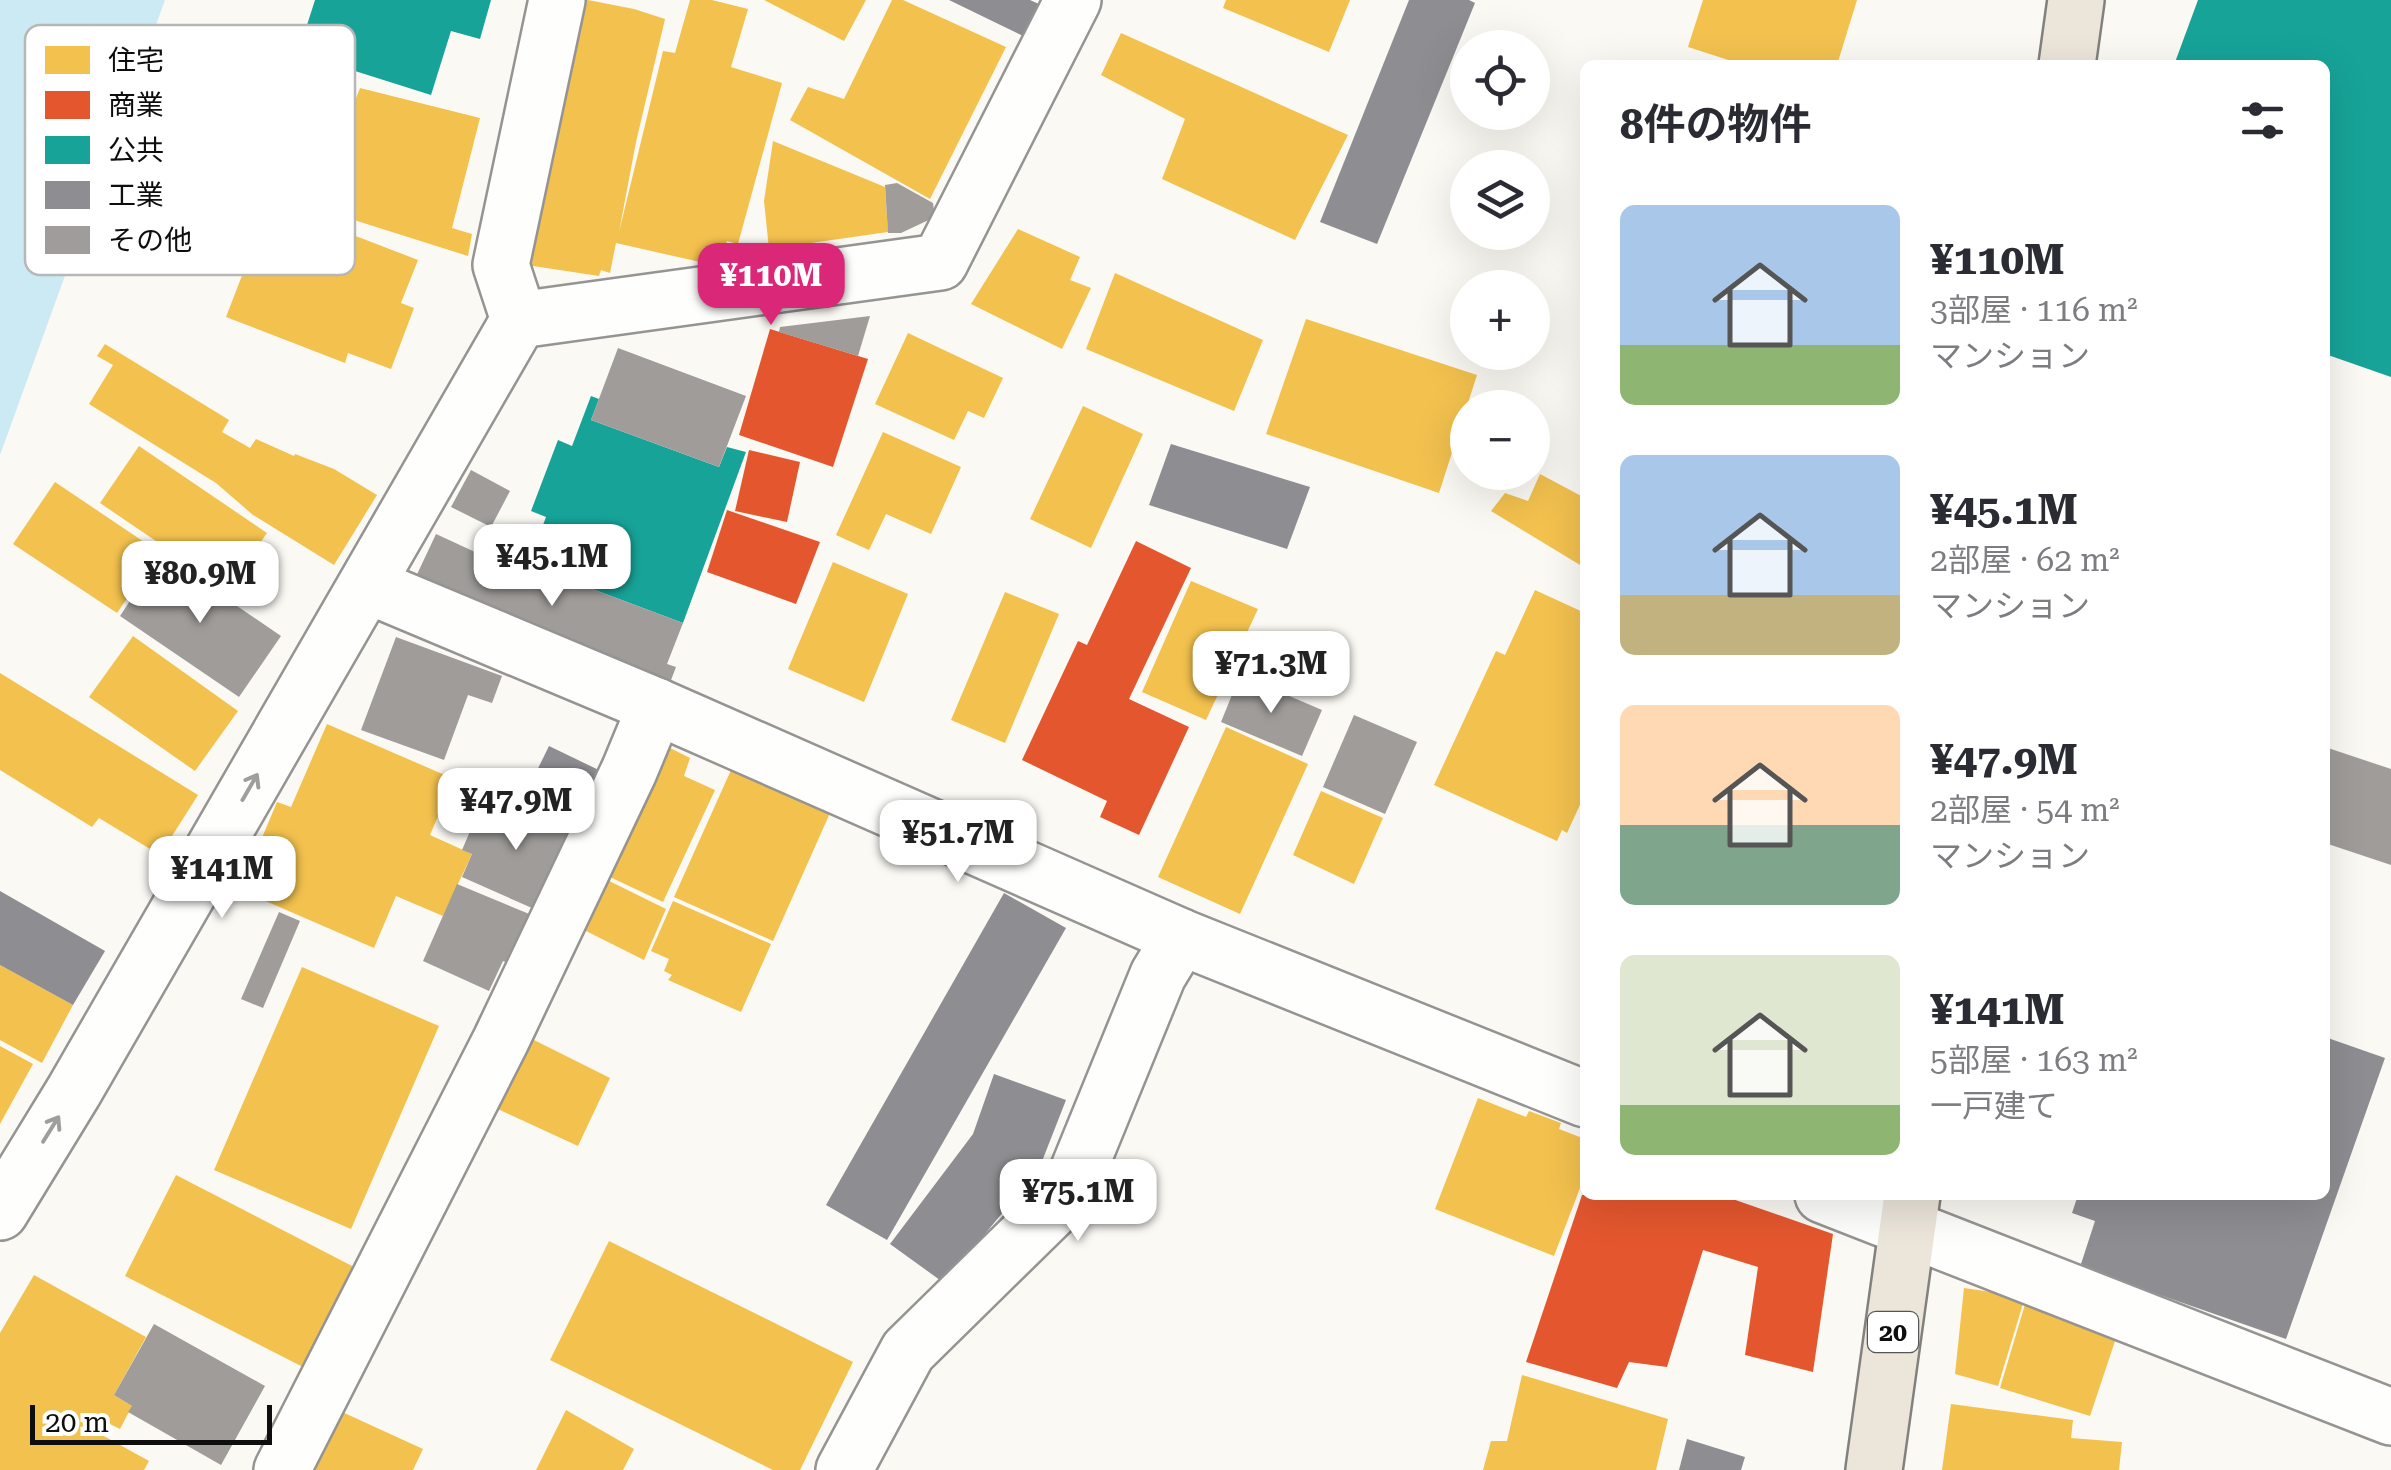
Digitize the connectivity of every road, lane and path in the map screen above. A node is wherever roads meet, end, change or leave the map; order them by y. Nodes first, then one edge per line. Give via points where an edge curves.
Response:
1 (557, 0) edge
2 (1073, 0) edge
3 (2076, 0) edge
4 (2068, 60) edge
5 (519, 320) junction
6 (367, 585) junction
7 (656, 706) junction
8 (1181, 937) junction
9 (1580, 1098) edge
10 (1849, 1200) edge
11 (0, 1212) edge
12 (1910, 1212) edge
13 (2391, 1417) edge
14 (282, 1470) edge
15 (844, 1470) edge
16 (1874, 1470) edge

1 - 5 street via 500,265
2 - 5 street via 940,262
3 - 4 main road
5 - 6 street
6 - 7 street
11 -> 6 street
7 - 8 street
7 - 14 street via 500,1040
8 - 9 street
8 - 15 street via 1158,975 1069,1193 908,1351
10 - 12 street
12 - 13 street
12 - 16 main road, 20

